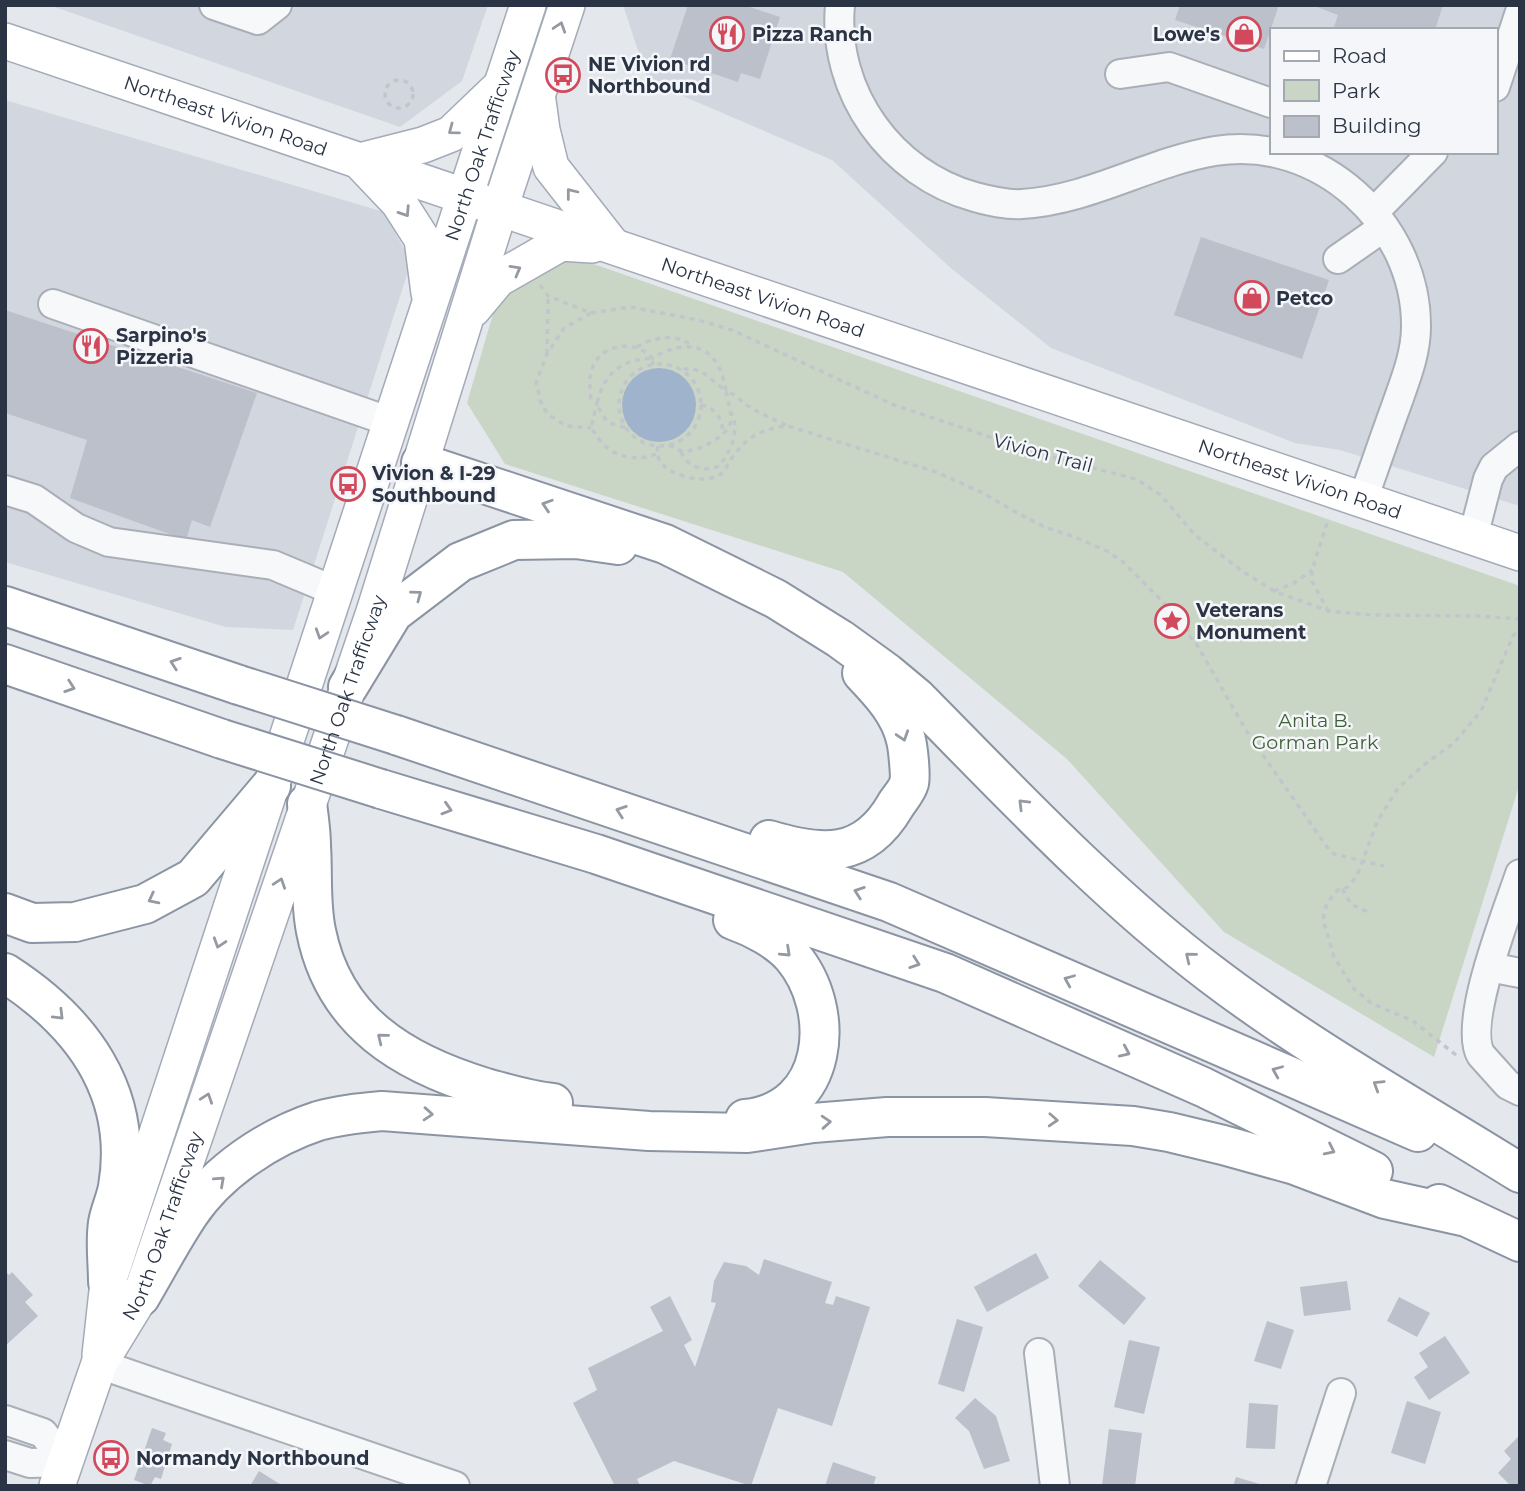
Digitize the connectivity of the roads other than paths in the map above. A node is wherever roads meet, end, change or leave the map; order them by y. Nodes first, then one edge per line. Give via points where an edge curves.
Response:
1 (214, 5) edge
2 (277, 5) edge
3 (528, 5) edge
4 (567, 5) edge
5 (840, 5) edge
6 (1520, 12) edge
7 (5, 41) edge
8 (1120, 74) dead end
9 (1497, 82) edge
10 (503, 84) junction
11 (538, 95) junction
12 (1270, 103) edge
13 (1270, 153) edge
14 (1273, 154) edge
15 (1424, 154) edge
16 (360, 161) junction
17 (465, 197) junction
18 (500, 208) junction
19 (1379, 219) junction
20 (613, 246) junction
21 (1338, 259) dead end
22 (52, 304) dead end
23 (430, 304) junction
24 (467, 316) junction
25 (391, 422) junction
26 (1520, 446) edge
27 (421, 463) junction
28 (5, 490) edge
29 (1363, 499) junction
30 (1473, 537) junction
31 (1520, 553) edge
32 (335, 590) junction
33 (5, 606) edge
34 (374, 612) junction
35 (5, 664) edge
36 (348, 687) junction
37 (271, 786) junction
38 (307, 804) junction
39 (660, 825) junction
40 (596, 854) junction
41 (1520, 874) edge
42 (5, 913) edge
43 (1489, 967) junction
44 (5, 973) edge
45 (1520, 973) edge
46 (1520, 1091) edge
47 (1520, 1175) edge
48 (1462, 1216) junction
49 (1520, 1242) edge
50 (124, 1290) junction
51 (1039, 1353) dead end
52 (99, 1364) junction
53 (1340, 1393) dead end
54 (5, 1420) edge
55 (5, 1455) edge
56 (61, 1474) edge
57 (398, 1480) edge
58 (455, 1486) edge
59 (1055, 1486) edge
60 (1311, 1486) edge

1 - 2 street via 258,20
3 - 10 main road, North Oak Trafficway
11 -> 4 main road, North Oak Trafficway
5 - 13 street via 847,73 872,125 911,165 962,193 1017,204 1044,202 1187,157 1218,151
6 - 9 street
7 - 16 main road, Northeast Vivion Road
8 - 12 street via 1169,67
10 -> 16 main road via 450,134
10 - 17 main road, North Oak Trafficway
11 - 18 main road, North Oak Trafficway
20 -> 11 main road via 551,167
14 - 19 street via 1338,179
15 - 19 street
16 - 17 main road, Northeast Vivion Road
16 -> 23 main road via 399,203 422,239
17 - 18 main road, Northeast Vivion Road
17 - 23 main road, North Oak Trafficway
17 - 34 main road via 464,274 371,556
18 - 20 main road, Northeast Vivion Road
18 - 24 main road, North Oak Trafficway
19 - 21 street
19 - 29 street via 1405,270 1416,329 1408,368
24 -> 20 main road via 498,279 561,243
20 - 29 main road, Northeast Vivion Road
22 - 25 street
23 - 25 main road, North Oak Trafficway
24 - 27 main road, North Oak Trafficway
25 - 32 main road, North Oak Trafficway
26 - 30 street via 1494,467
27 - 34 main road, North Oak Trafficway
47 -> 27 highway via 1277,1022 1211,974 1085,867 917,698 840,639 776,599 665,544
28 - 32 street via 34,499 76,528 109,541 273,565
29 - 30 main road, Northeast Vivion Road
30 - 31 main road, Northeast Vivion Road
32 -> 37 main road, North Oak Trafficway
39 -> 33 highway, bridge
34 - 36 main road, North Oak Trafficway
35 -> 40 highway, bridge via 222,739
36 - 38 main road, North Oak Trafficway
36 -> 39 highway via 393,613 460,562 514,540 576,539 624,546 688,573 859,670 889,702 906,739 910,782 886,821 866,840 848,848 810,850 724,827
37 -> 42 highway via 193,878 145,904 75,922 32,923
37 -> 50 main road, North Oak Trafficway
40 -> 38 highway via 668,896 740,922 791,955 814,994 821,1034 811,1073 796,1096 776,1110 749,1119 649,1114 530,1101 437,1072 409,1057 359,1017 340,993 323,958 312,908
50 -> 38 main road, North Oak Trafficway
47 -> 39 highway via 889,902
40 -> 48 highway via 945,974 1203,1087
41 - 43 street
43 - 45 street
43 - 46 street via 1471,1056
44 -> 50 highway via 32,990 70,1026 88,1050 117,1109 121,1138 118,1187 108,1224
48 - 49 highway
50 -> 48 highway via 209,1191 241,1162 319,1121 382,1111 649,1131 747,1133 887,1117 985,1117 1133,1126 1295,1165 1385,1199
50 - 52 main road, North Oak Trafficway
51 - 59 street
52 - 56 main road, North Oak Trafficway
52 - 57 street
53 - 60 street
54 - 56 street via 43,1433
55 - 56 street
57 - 58 street

